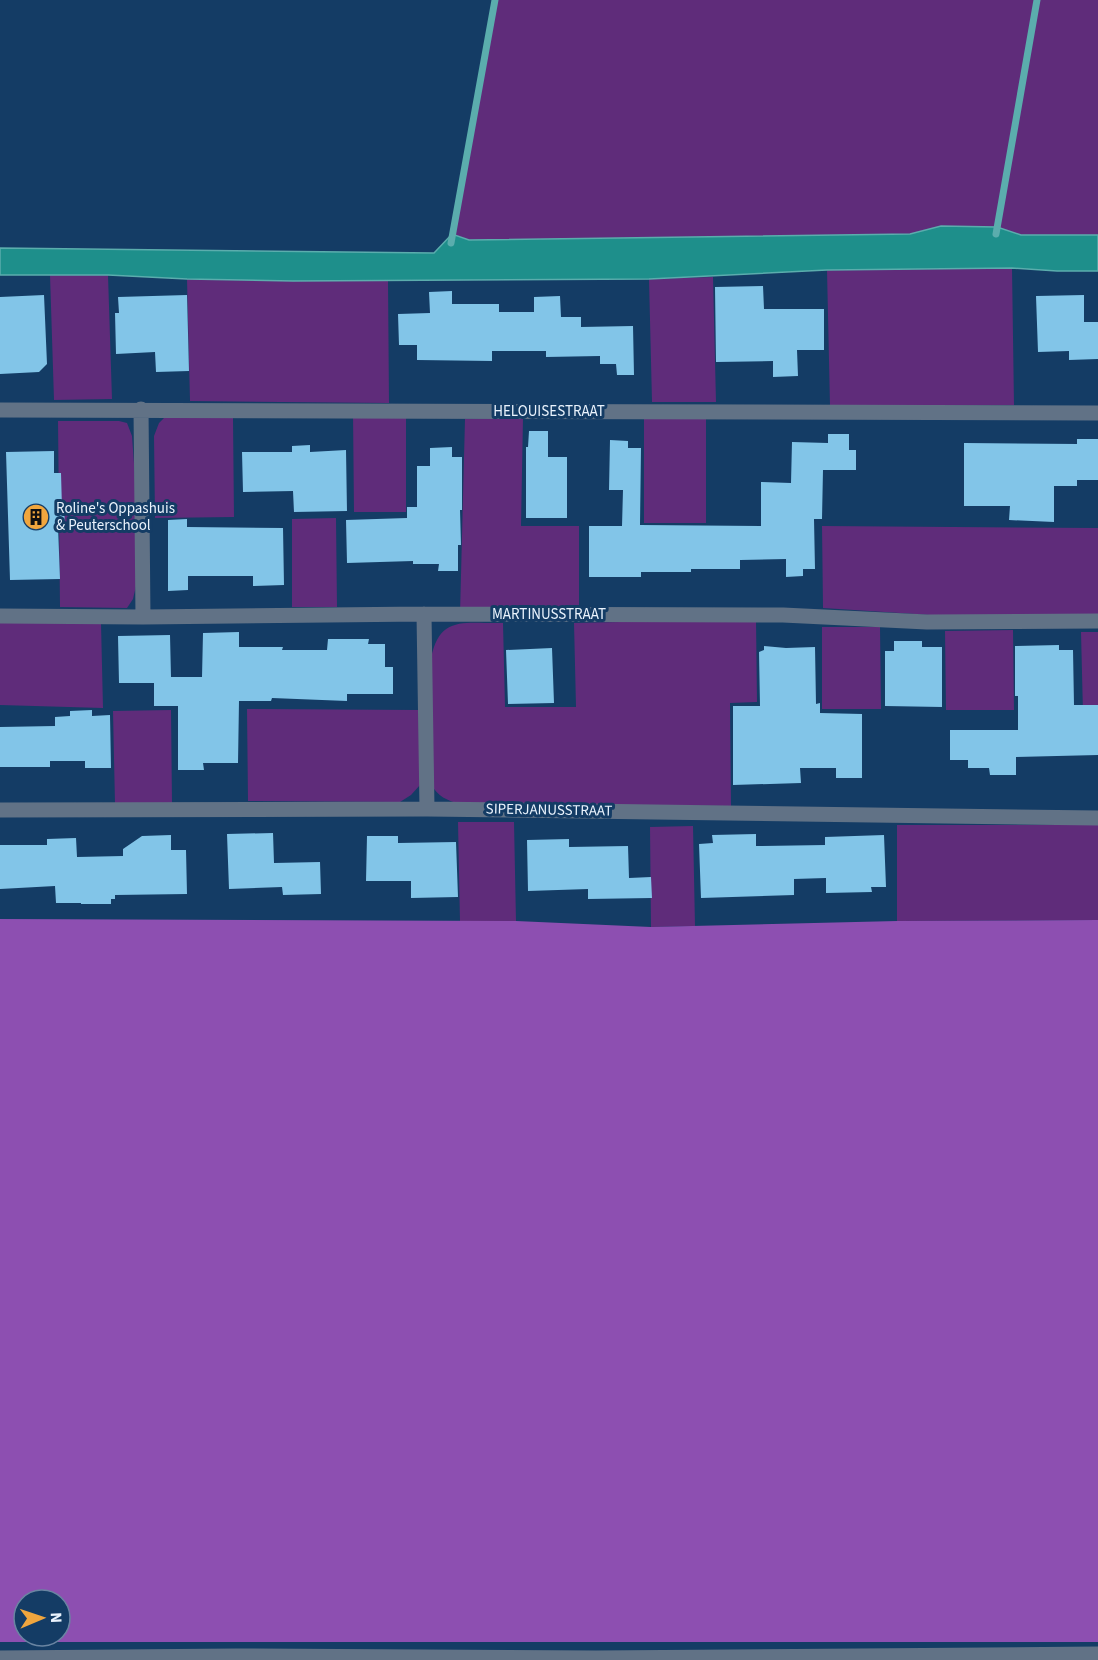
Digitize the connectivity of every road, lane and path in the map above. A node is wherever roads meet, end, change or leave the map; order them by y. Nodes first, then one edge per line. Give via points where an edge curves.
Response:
1 (141, 409) junction
2 (0, 410) edge
3 (1098, 413) edge
4 (424, 614) junction
5 (0, 616) edge
6 (143, 618) junction
7 (1098, 621) edge
8 (427, 809) junction
9 (0, 810) edge
10 (1098, 818) edge
11 (1098, 1654) edge
12 (0, 1658) edge
13 (236, 1658) edge
14 (776, 1658) edge
15 (960, 1658) edge
16 (51, 1659) edge
17 (417, 1659) edge
18 (596, 1659) edge

1 - 2 street, HELOUISESTRAAT
1 - 3 street, HELOUISESTRAAT
1 - 6 street
4 - 6 street, MARTINUSSTRAAT
4 - 7 street, MARTINUSSTRAAT
4 - 8 street
5 - 6 street, MARTINUSSTRAAT
8 - 9 street, SIPERJANUSSTRAAT
8 - 10 street, SIPERJANUSSTRAAT
11 - 15 street
12 - 16 street
13 - 16 street
13 - 17 street
14 - 15 street
14 - 18 street
17 - 18 street

